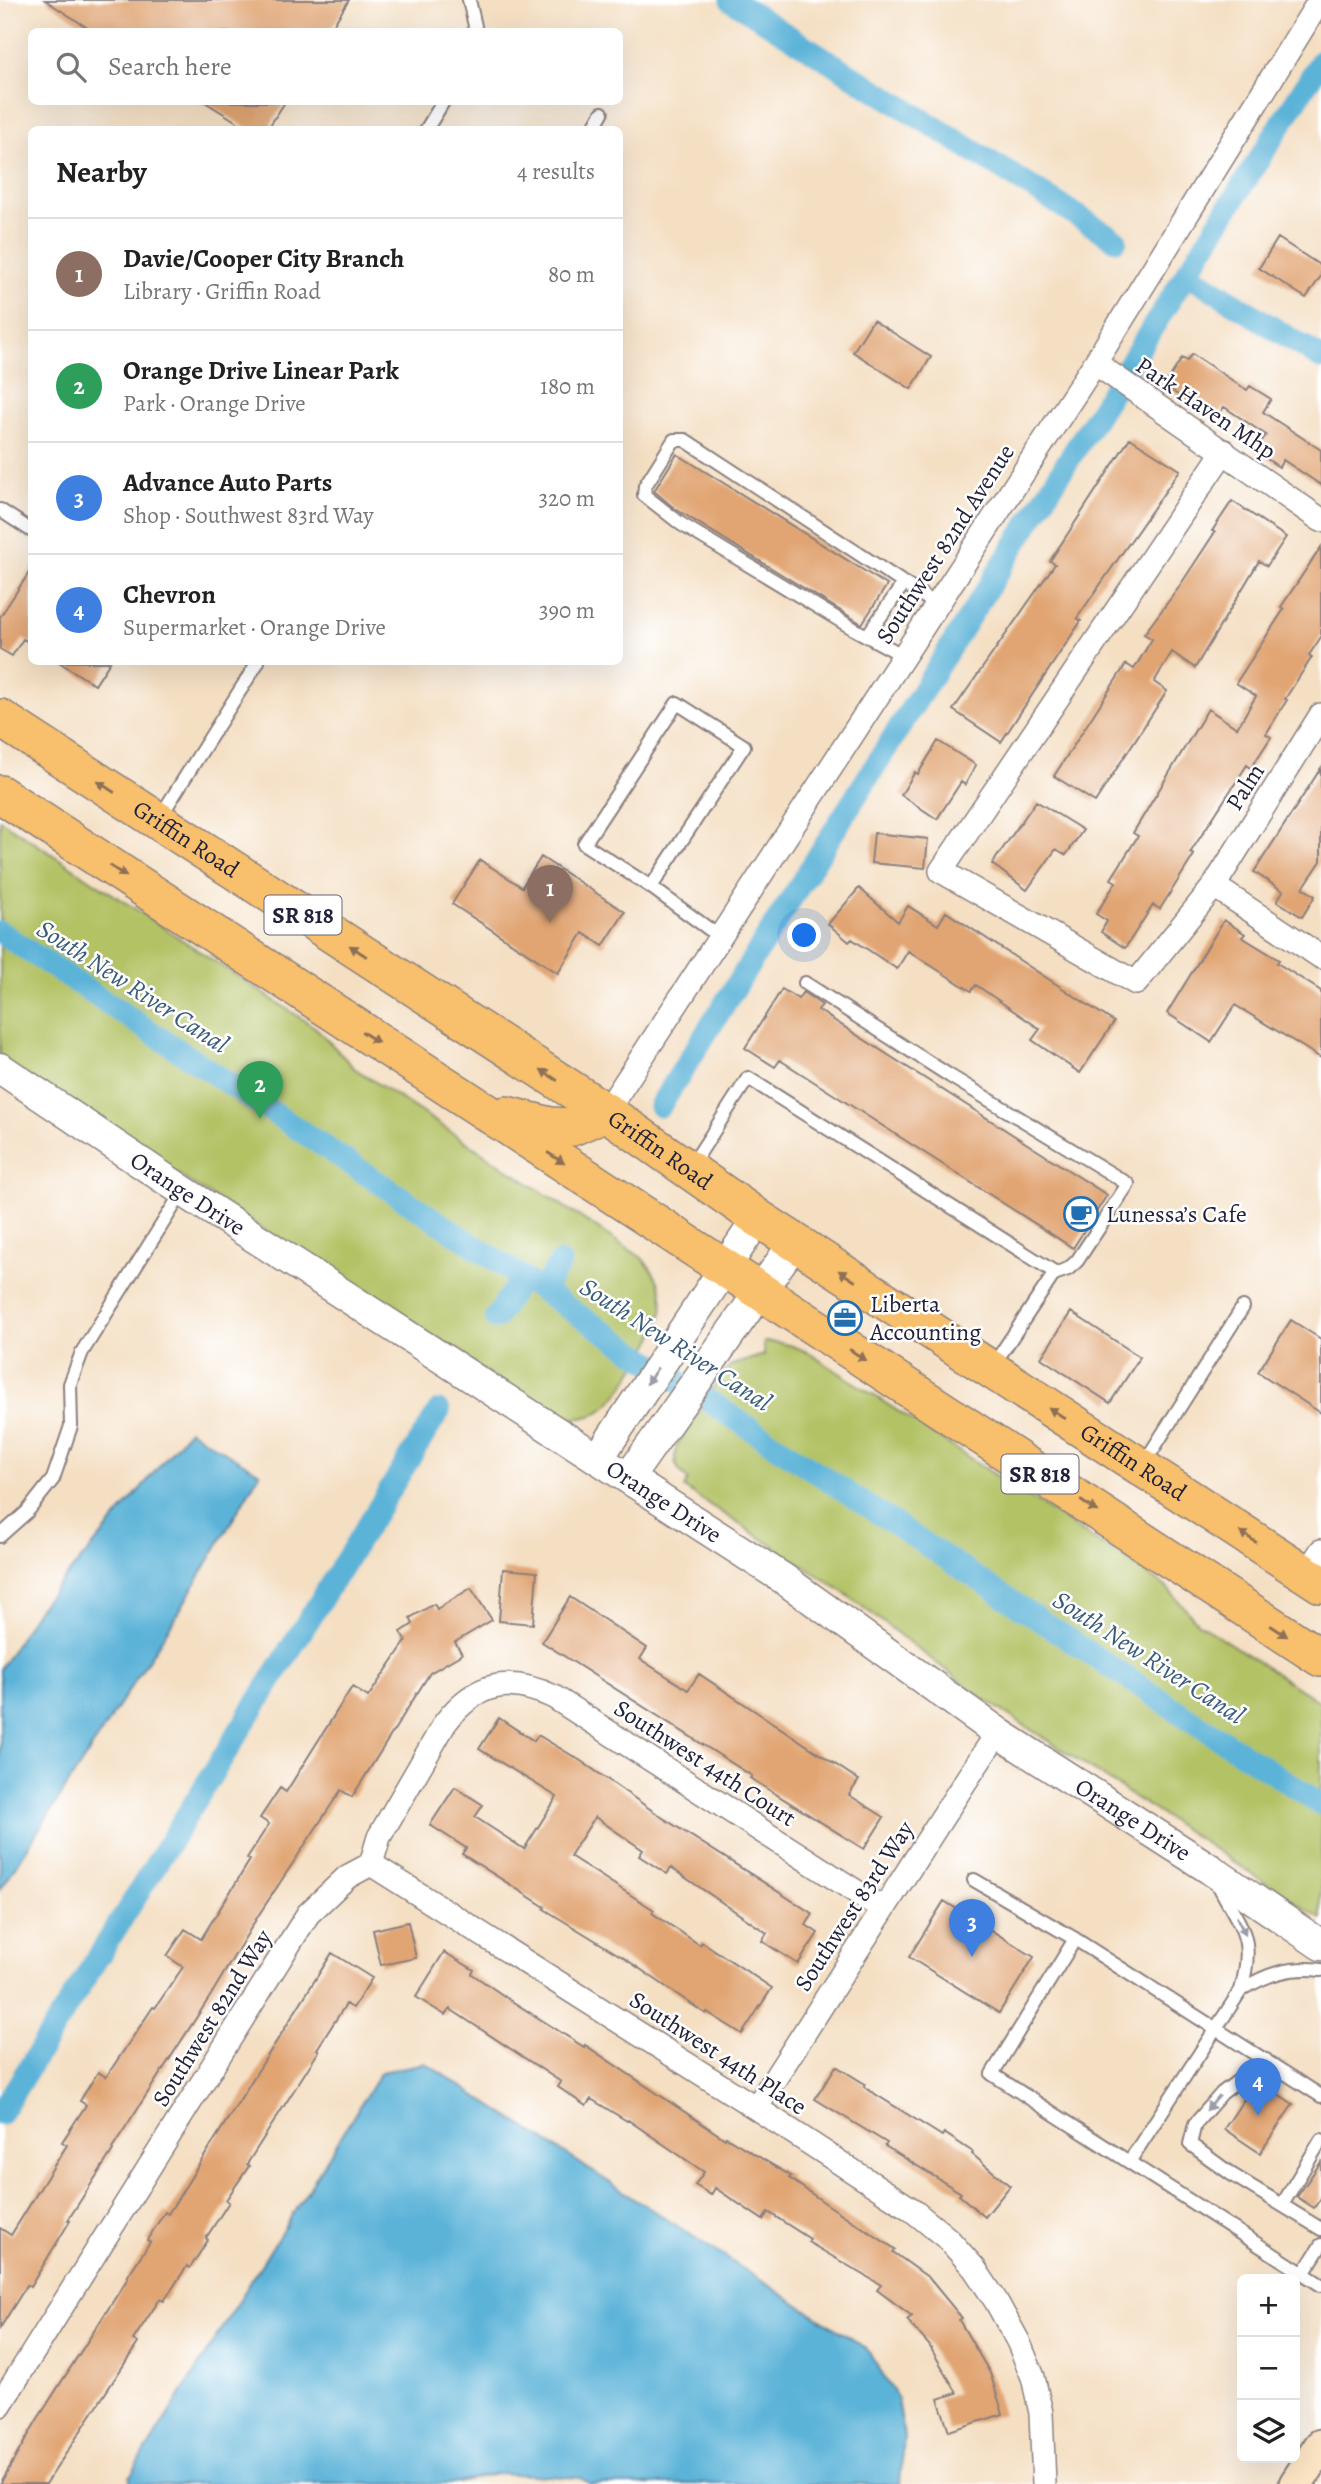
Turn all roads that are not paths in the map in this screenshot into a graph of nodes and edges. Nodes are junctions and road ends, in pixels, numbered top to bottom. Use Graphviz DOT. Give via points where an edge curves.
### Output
graph roads {
  1 [pos="469,0"];
  2 [pos="1320,0"];
  3 [pos="475,28"];
  4 [pos="441,105"];
  5 [pos="602,113"];
  6 [pos="428,126"];
  7 [pos="594,126"];
  8 [pos="1095,364"];
  9 [pos="1224,451"];
  10 [pos="0,510"];
  11 [pos="1321,520"];
  12 [pos="28,528"];
  13 [pos="904,583"];
  14 [pos="937,605"];
  15 [pos="867,636"];
  16 [pos="904,656"];
  17 [pos="256,665"];
  18 [pos="1321,715"];
  19 [pos="0,718"];
  20 [pos="0,794"];
  21 [pos="158,821"];
  22 [pos="1214,886"];
  23 [pos="651,887"];
  24 [pos="720,937"];
  25 [pos="1321,957"];
  26 [pos="804,983"];
  27 [pos="0,1068"];
  28 [pos="478,1108"];
  29 [pos="606,1112"];
  30 [pos="689,1170"];
  31 [pos="183,1191"];
  32 [pos="758,1218"];
  33 [pos="795,1242"];
  34 [pos="724,1267"];
  35 [pos="1056,1273"];
  36 [pos="749,1305"];
  37 [pos="1243,1307"];
  38 [pos="990,1370"];
  39 [pos="599,1457"];
  40 [pos="1141,1468"];
  41 [pos="629,1477"];
  42 [pos="0,1536"];
  43 [pos="1316,1570"];
  44 [pos="1321,1658"];
  45 [pos="1000,1734"];
  46 [pos="371,1864"];
  47 [pos="1210,1868"];
  48 [pos="975,1880"];
  49 [pos="883,1909"];
  50 [pos="1075,1939"];
  51 [pos="1321,1945"];
  52 [pos="1321,1970"];
  53 [pos="1241,1990"];
  54 [pos="1216,2028"];
  55 [pos="1266,2060"];
  56 [pos="1321,2096"];
  57 [pos="756,2108"];
  58 [pos="1321,2140"];
  59 [pos="1129,2162"];
  60 [pos="1282,2205"];
  61 [pos="1321,2229"];
  62 [pos="1321,2245"];
  63 [pos="1303,2274"];
  64 [pos="1321,2285"];
  65 [pos="0,2404"];
  66 [pos="1321,2446"];
  67 [pos="1044,2484"];
  68 [pos="1296,2484"];
  1 -- 3 [label="lane"];
  2 -- 8 [label="street, Southwest 82nd Avenue"];
  4 -- 6 [label="lane"];
  5 -- 7 [label="lane"];
  8 -- 9 [label="street, Park Haven Mhp"];
  8 -- 14 [label="street, Southwest 82nd Avenue"];
  9 -- 11 [label="street, Park Haven Mhp"];
  9 -- 22 [label="street, Palm" via="941,871 1136,984"];
  10 -- 12 [label="lane"];
  13 -- 14 [label="lane"];
  13 -- 15 [label="lane"];
  13 -- 15 [label="lane" via="685,440 674,440 644,495 681,524"];
  14 -- 16 [label="street, Southwest 82nd Avenue"];
  15 -- 16 [label="lane"];
  16 -- 24 [label="street, Southwest 82nd Avenue"];
  17 -- 21 [label="lane"];
  18 -- 22 [label="street, Palm"];
  21 -- 19 [label="main road, Griffin Road / SR 818, one-way"];
  20 -- 28 [label="main road, SR 818, one-way"];
  29 -- 21 [label="main road, Griffin Road / SR 818, one-way"];
  22 -- 25 [label="street"];
  23 -- 23 [label="lane" via="584,844 677,703 744,746"];
  23 -- 24 [label="lane"];
  24 -- 29 [label="street, Southwest 82nd Avenue"];
  26 -- 35 [label="lane" via="1128,1184 1077,1261"];
  27 -- 31 [label="street, Orange Drive"];
  28 -- 29 [label="main road" via="550,1126 572,1126"];
  28 -- 34 [label="main road, SR 818, one-way"];
  29 -- 30 [label="main road, Griffin Road / SR 818"];
  30 -- 32 [label="main road, Griffin Road / SR 818"];
  30 -- 35 [label="lane" via="748,1077"];
  31 -- 39 [label="street, Orange Drive"];
  31 -- 42 [label="lane" via="82,1352 70,1384 71,1426 53,1479"];
  32 -- 33 [label="main road, Griffin Road / SR 818"];
  32 -- 34 [label="street"];
  33 -- 36 [label="street"];
  38 -- 33 [label="main road, Griffin Road / SR 818, one-way"];
  34 -- 36 [label="main road, SR 818"];
  34 -- 39 [label="street, one-way"];
  35 -- 38 [label="lane"];
  36 -- 41 [label="street"];
  36 -- 44 [label="main road, SR 818, one-way"];
  37 -- 40 [label="lane"];
  40 -- 38 [label="main road, Griffin Road / SR 818, one-way"];
  39 -- 41 [label="street, Orange Drive"];
  43 -- 40 [label="main road, Griffin Road / SR 818, one-way"];
  41 -- 45 [label="street, Orange Drive" via="781,1577"];
  45 -- 47 [label="street, Orange Drive"];
  45 -- 49 [label="street, Southwest 83rd Way"];
  46 -- 49 [label="street, Southwest 44th Court" via="379,1837 458,1705 491,1687 512,1684 554,1697"];
  46 -- 57 [label="street, Southwest 44th Place"];
  46 -- 65 [label="street, Southwest 82nd Way" via="348,1877 308,1914"];
  47 -- 51 [label="street, Orange Drive"];
  47 -- 53 [label="lane, one-way" via="1246,1936"];
  48 -- 50 [label="lane"];
  49 -- 57 [label="street, Southwest 83rd Way"];
  50 -- 54 [label="lane"];
  50 -- 59 [label="lane" via="992,2074"];
  52 -- 53 [label="lane" via="1282,1970"];
  53 -- 54 [label="lane"];
  54 -- 55 [label="lane"];
  54 -- 59 [label="lane"];
  55 -- 56 [label="lane"];
  55 -- 60 [label="lane, one-way" via="1222,2093 1195,2124 1190,2144"];
  57 -- 67 [label="street, Southwest 44th Place" via="933,2225 963,2253 1007,2319 1033,2377 1041,2413"];
  58 -- 60 [label="lane"];
  59 -- 63 [label="lane"];
  60 -- 61 [label="lane"];
  62 -- 63 [label="lane"];
  63 -- 64 [label="lane"];
  66 -- 68 [label="main road"];
}
